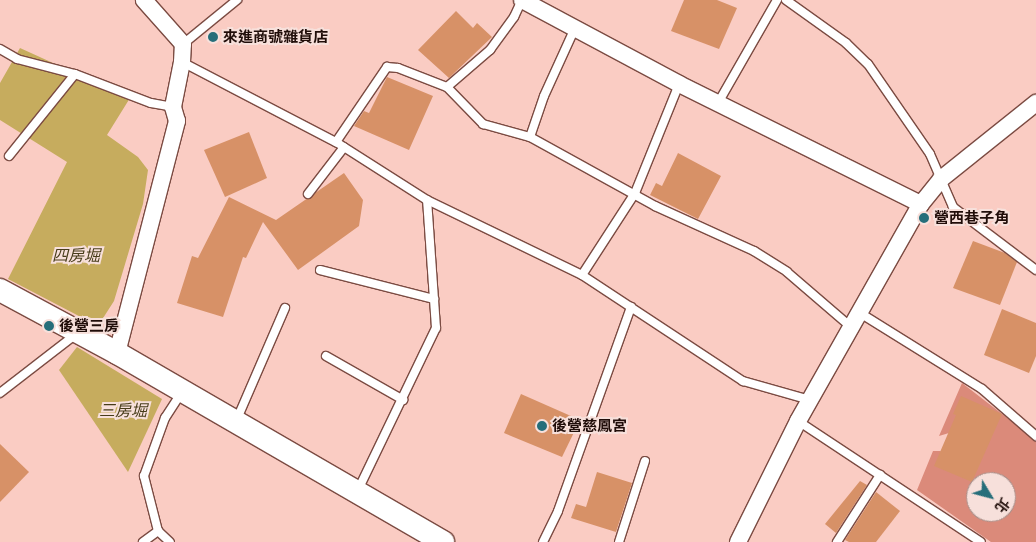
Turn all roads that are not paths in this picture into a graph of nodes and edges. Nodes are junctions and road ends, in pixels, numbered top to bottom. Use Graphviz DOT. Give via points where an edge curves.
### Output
graph roads {
  1 [pos="144,0"];
  2 [pos="236,0"];
  3 [pos="522,0"];
  4 [pos="778,0"];
  5 [pos="786,0"];
  6 [pos="575,28"];
  7 [pos="183,44"];
  8 [pos="0,48"];
  9 [pos="182,62"];
  10 [pos="75,74"];
  11 [pos="679,84"];
  12 [pos="447,87"];
  13 [pos="718,103"];
  14 [pos="1036,103"];
  15 [pos="173,107"];
  16 [pos="530,137"];
  17 [pos="336,142"];
  18 [pos="344,147"];
  19 [pos="9,156"];
  20 [pos="941,179"];
  21 [pos="635,193"];
  22 [pos="308,194"];
  23 [pos="427,200"];
  24 [pos="921,204"];
  25 [pos="320,270"];
  26 [pos="1036,270"];
  27 [pos="582,276"];
  28 [pos="0,290"];
  29 [pos="434,299"];
  30 [pos="631,307"];
  31 [pos="285,308"];
  32 [pos="860,313"];
  33 [pos="851,327"];
  34 [pos="79,332"];
  35 [pos="118,353"];
  36 [pos="326,356"];
  37 [pos="182,392"];
  38 [pos="0,393"];
  39 [pos="403,400"];
  40 [pos="810,400"];
  41 [pos="798,421"];
  42 [pos="236,424"];
  43 [pos="1036,436"];
  44 [pos="646,461"];
  45 [pos="880,476"];
  46 [pos="357,492"];
  47 [pos="158,531"];
  48 [pos="143,542"];
  49 [pos="170,542"];
  50 [pos="443,542"];
  51 [pos="543,542"];
  52 [pos="619,542"];
  53 [pos="738,542"];
  54 [pos="837,542"];
  55 [pos="981,542"];
  1 -- 7 [label="street"];
  2 -- 7 [label="lane"];
  3 -- 6 [label="street"];
  3 -- 12 [label="lane" via="490,50"];
  4 -- 13 [label="lane"];
  5 -- 20 [label="lane" via="846,43 868,64 930,154"];
  6 -- 11 [label="street"];
  6 -- 16 [label="lane"];
  7 -- 9 [label="street"];
  8 -- 10 [label="lane" via="17,59"];
  9 -- 15 [label="street"];
  9 -- 17 [label="lane"];
  10 -- 15 [label="lane" via="150,103"];
  10 -- 19 [label="lane"];
  11 -- 13 [label="street"];
  11 -- 21 [label="lane"];
  12 -- 16 [label="lane" via="483,124"];
  12 -- 17 [label="lane" via="398,68 387,67"];
  13 -- 24 [label="street"];
  14 -- 20 [label="street"];
  15 -- 35 [label="street" via="177,121"];
  16 -- 21 [label="lane"];
  17 -- 18 [label="lane"];
  18 -- 22 [label="lane"];
  18 -- 23 [label="lane"];
  20 -- 24 [label="street"];
  20 -- 26 [label="lane" via="953,207"];
  21 -- 27 [label="lane"];
  21 -- 33 [label="lane" via="655,206 754,251 787,272"];
  23 -- 27 [label="lane"];
  23 -- 29 [label="lane"];
  24 -- 32 [label="street"];
  25 -- 29 [label="lane"];
  27 -- 30 [label="lane"];
  28 -- 34 [label="street"];
  29 -- 39 [label="lane" via="436,328"];
  30 -- 40 [label="lane" via="743,381"];
  30 -- 51 [label="lane" via="558,511"];
  31 -- 42 [label="lane"];
  32 -- 33 [label="street"];
  32 -- 43 [label="lane" via="982,389"];
  33 -- 40 [label="street"];
  34 -- 35 [label="street"];
  34 -- 38 [label="lane"];
  35 -- 37 [label="street"];
  36 -- 39 [label="lane"];
  37 -- 42 [label="street"];
  37 -- 47 [label="lane" via="165,418 144,476"];
  39 -- 46 [label="lane"];
  40 -- 41 [label="street"];
  41 -- 45 [label="lane"];
  41 -- 53 [label="street"];
  42 -- 46 [label="street"];
  44 -- 52 [label="lane"];
  45 -- 54 [label="lane"];
  45 -- 55 [label="lane"];
  46 -- 50 [label="street"];
  47 -- 48 [label="lane"];
  47 -- 49 [label="lane"];
}
